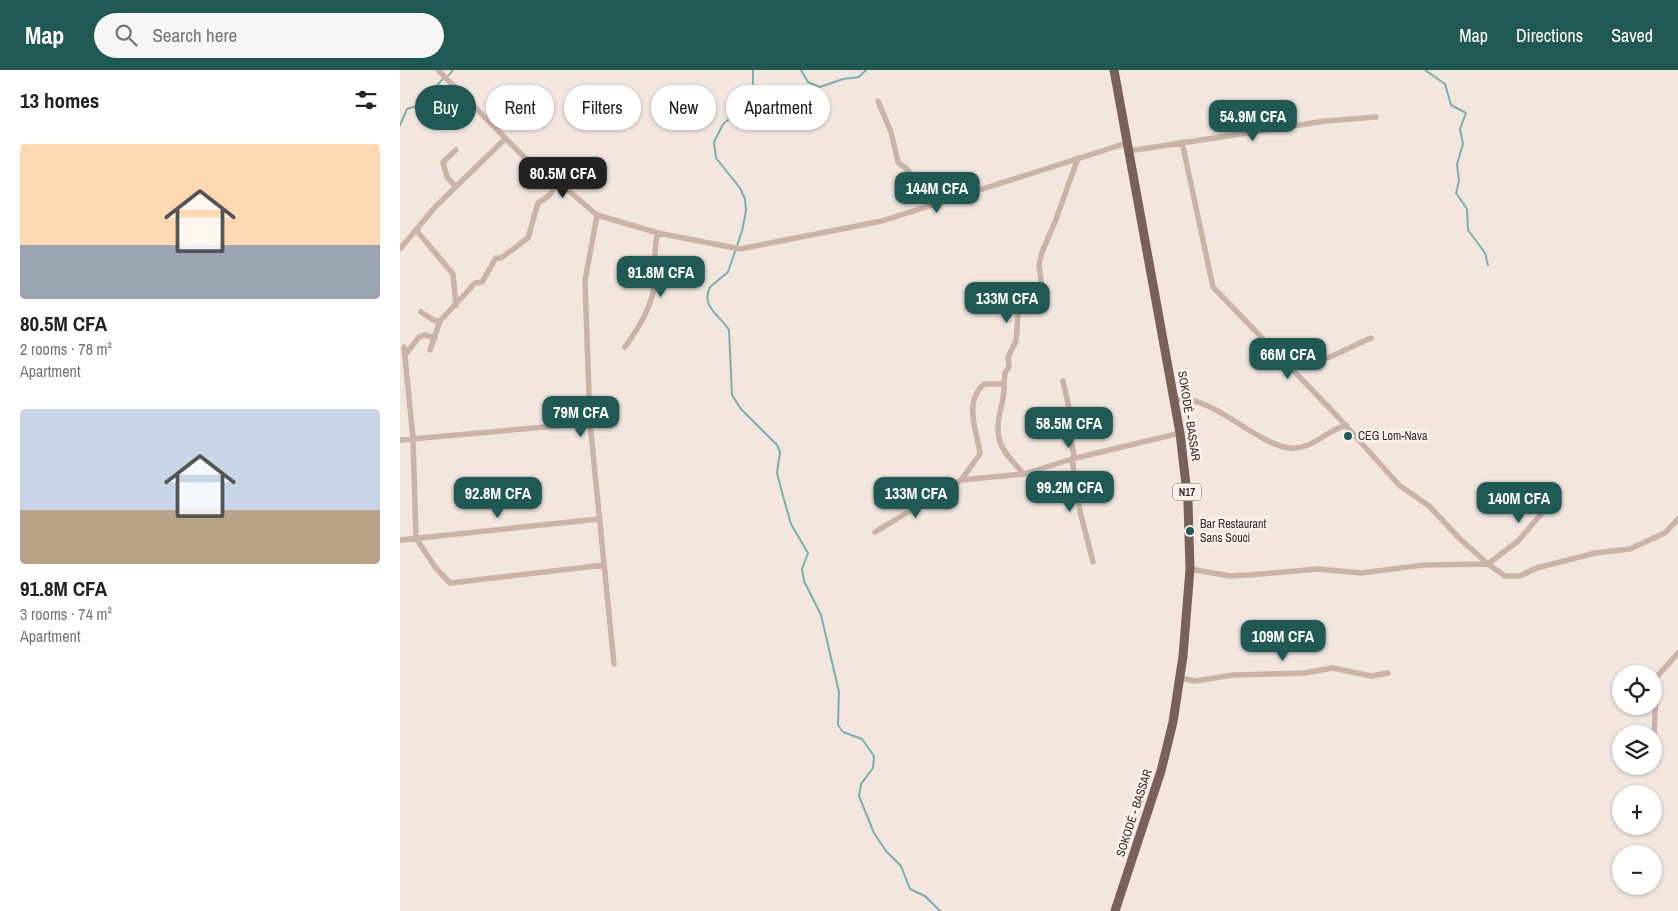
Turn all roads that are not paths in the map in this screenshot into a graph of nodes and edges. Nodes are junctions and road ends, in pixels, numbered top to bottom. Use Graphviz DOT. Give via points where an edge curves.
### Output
graph roads {
  1 [pos="438,70"];
  2 [pos="1114,70"];
  3 [pos="878,101"];
  4 [pos="1376,116"];
  5 [pos="505,139"];
  6 [pos="1182,142"];
  7 [pos="1128,147"];
  8 [pos="456,150"];
  9 [pos="1078,158"];
  10 [pos="554,178"];
  11 [pos="456,187"];
  12 [pos="971,194"];
  13 [pos="597,215"];
  14 [pos="416,231"];
  15 [pos="658,233"];
  16 [pos="400,249"];
  17 [pos="456,305"];
  18 [pos="421,312"];
  19 [pos="440,321"];
  20 [pos="435,338"];
  21 [pos="1371,338"];
  22 [pos="404,346"];
  23 [pos="625,347"];
  24 [pos="430,350"];
  25 [pos="405,355"];
  26 [pos="1290,367"];
  27 [pos="1063,381"];
  28 [pos="1004,384"];
  29 [pos="1174,400"];
  30 [pos="590,423"];
  31 [pos="1346,425"];
  32 [pos="1180,433"];
  33 [pos="413,438"];
  34 [pos="400,440"];
  35 [pos="1072,459"];
  36 [pos="1024,474"];
  37 [pos="961,480"];
  38 [pos="1557,490"];
  39 [pos="599,519"];
  40 [pos="1678,519"];
  41 [pos="876,532"];
  42 [pos="416,538"];
  43 [pos="400,540"];
  44 [pos="1093,562"];
  45 [pos="1488,564"];
  46 [pos="604,565"];
  47 [pos="1190,569"];
  48 [pos="1678,653"];
  49 [pos="614,664"];
  50 [pos="1662,671"];
  51 [pos="1388,673"];
  52 [pos="1180,678"];
  53 [pos="1116,911"];
  1 -- 5 [label="street"];
  2 -- 7 [label="main road, SOKODÉ - BASSAR / N17"];
  3 -- 12 [label="street" via="892,132 898,162 910,171 919,190"];
  4 -- 6 [label="street"];
  5 -- 10 [label="street" via="526,159"];
  5 -- 11 [label="street"];
  6 -- 7 [label="street"];
  6 -- 26 [label="street" via="1213,286"];
  7 -- 9 [label="street"];
  7 -- 29 [label="main road, SOKODÉ - BASSAR / N17"];
  8 -- 11 [label="street" via="443,162 447,177"];
  9 -- 12 [label="street"];
  9 -- 28 [label="street" via="1042,252 1039,265 1042,288 1020,291 1016,341 1008,357"];
  10 -- 13 [label="street"];
  10 -- 17 [label="street" via="552,195 538,203 528,238 501,258 496,258 482,282 475,284"];
  11 -- 14 [label="street"];
  12 -- 15 [label="street" via="882,220 740,249"];
  13 -- 15 [label="street"];
  13 -- 30 [label="street" via="585,281"];
  14 -- 16 [label="street"];
  14 -- 17 [label="street" via="453,274"];
  15 -- 23 [label="street" via="656,278 644,321"];
  17 -- 19 [label="street"];
  18 -- 19 [label="street"];
  19 -- 20 [label="street"];
  20 -- 24 [label="street"];
  20 -- 25 [label="street" via="418,337"];
  21 -- 26 [label="street" via="1345,352"];
  22 -- 25 [label="street"];
  25 -- 33 [label="street"];
  26 -- 31 [label="street"];
  27 -- 35 [label="street" via="1069,408 1067,422 1074,455"];
  28 -- 36 [label="street" via="996,428 1003,452"];
  28 -- 37 [label="street" via="984,384 978,390 972,417 980,454"];
  29 -- 31 [label="street" via="1218,411 1260,437 1291,448 1315,442"];
  29 -- 32 [label="main road, SOKODÉ - BASSAR / N17"];
  30 -- 33 [label="street"];
  30 -- 39 [label="street"];
  31 -- 45 [label="street" via="1399,485 1429,506"];
  32 -- 35 [label="street"];
  32 -- 47 [label="main road, SOKODÉ - BASSAR / N17" via="1188,502"];
  33 -- 34 [label="street"];
  33 -- 42 [label="street"];
  35 -- 36 [label="street"];
  35 -- 44 [label="street" via="1080,511"];
  36 -- 37 [label="street"];
  37 -- 41 [label="street"];
  38 -- 45 [label="street" via="1518,541"];
  39 -- 42 [label="street"];
  39 -- 46 [label="street"];
  40 -- 45 [label="street" via="1665,533 1630,549 1595,553 1537,568 1520,576 1505,576"];
  42 -- 43 [label="street"];
  42 -- 46 [label="street" via="435,567 450,582"];
  45 -- 47 [label="street" via="1418,565 1361,573 1318,569 1230,576"];
  46 -- 49 [label="street"];
  47 -- 52 [label="main road, SOKODÉ - BASSAR / N17"];
  48 -- 50 [label="street"];
  51 -- 52 [label="street" via="1371,676 1333,668 1304,673 1233,674 1195,681"];
  52 -- 53 [label="main road, SOKODÉ - BASSAR / N17" via="1161,770"];
}
